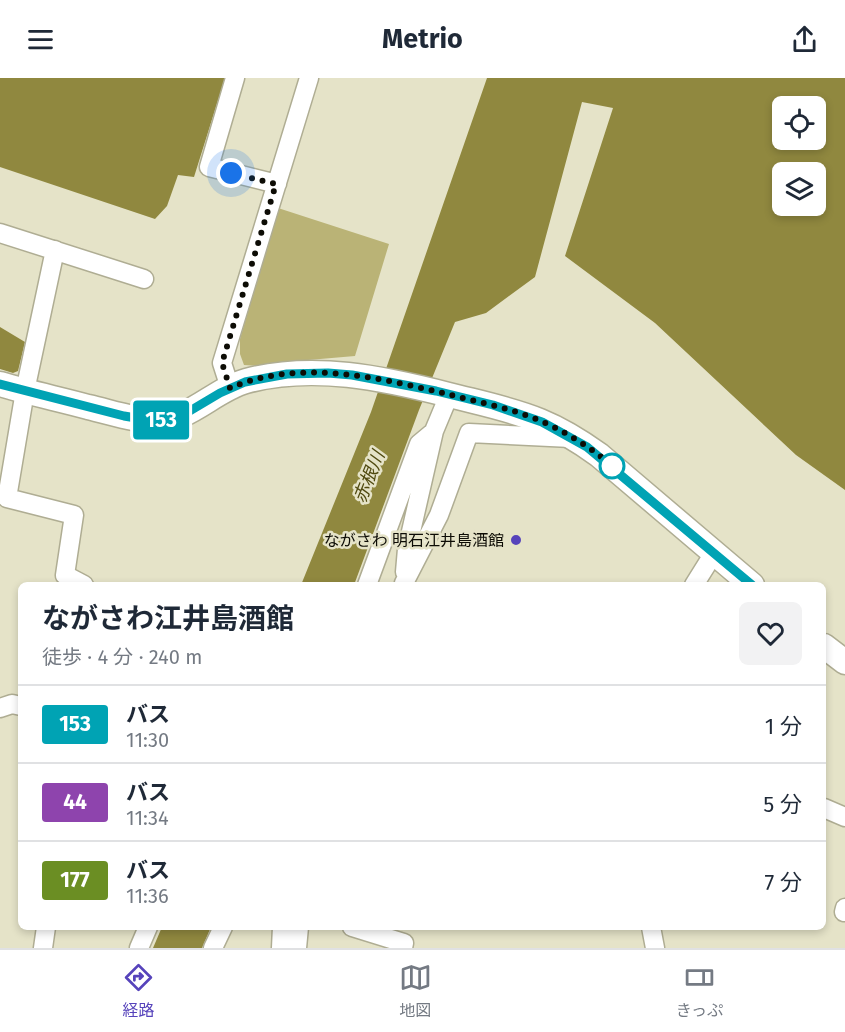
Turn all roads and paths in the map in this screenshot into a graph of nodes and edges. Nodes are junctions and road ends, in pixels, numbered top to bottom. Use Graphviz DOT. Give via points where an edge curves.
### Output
graph roads {
  1 [pos="235,78"];
  2 [pos="309,78"];
  3 [pos="276,184"];
  4 [pos="0,233"];
  5 [pos="55,250"];
  6 [pos="144,279"];
  7 [pos="0,384"];
  8 [pos="230,388"];
  9 [pos="25,391"];
  10 [pos="442,393"];
  11 [pos="434,431"];
  12 [pos="575,438"];
  13 [pos="714,553"];
  14 [pos="78,582"];
  15 [pos="367,582"];
  16 [pos="403,582"];
  17 [pos="404,582"];
  18 [pos="696,582"];
  19 [pos="748,582"];
  20 [pos="826,648"];
  21 [pos="845,662"];
  22 [pos="18,705"];
  23 [pos="0,708"];
  24 [pos="826,809"];
  25 [pos="845,818"];
  26 [pos="46,930"];
  27 [pos="147,930"];
  28 [pos="222,930"];
  29 [pos="282,930"];
  30 [pos="299,930"];
  31 [pos="362,930"];
  32 [pos="652,930"];
  33 [pos="43,948"];
  34 [pos="139,948"];
  35 [pos="213,948"];
  36 [pos="281,948"];
  37 [pos="297,948"];
  38 [pos="403,948"];
  39 [pos="655,948"];
  1 -- 3 [label="street" via="209,167"];
  2 -- 3 [label="street"];
  3 -- 8 [label="street" via="222,363"];
  4 -- 5 [label="street"];
  5 -- 6 [label="street"];
  5 -- 9 [label="street"];
  7 -- 9 [label="main road"];
  8 -- 9 [label="main road" via="183,415 154,421"];
  8 -- 10 [label="main road" via="287,374 328,373 374,378"];
  9 -- 14 [label="street" via="7,498 74,515 65,575"];
  10 -- 11 [label="street"];
  10 -- 12 [label="main road" via="515,412"];
  11 -- 15 [label="street" via="419,444"];
  11 -- 16 [label="street"];
  12 -- 13 [label="main road"];
  12 -- 17 [label="street" via="469,433 439,515"];
  13 -- 18 [label="street"];
  13 -- 19 [label="main road"];
  20 -- 21 [label="main road"];
  22 -- 23 [label="street"];
  24 -- 25 [label="street"];
  26 -- 33 [label="street"];
  27 -- 34 [label="street"];
  28 -- 35 [label="street"];
  29 -- 36 [label="street"];
  30 -- 37 [label="street"];
  31 -- 38 [label="street" via="404,943"];
  32 -- 39 [label="street"];
}
